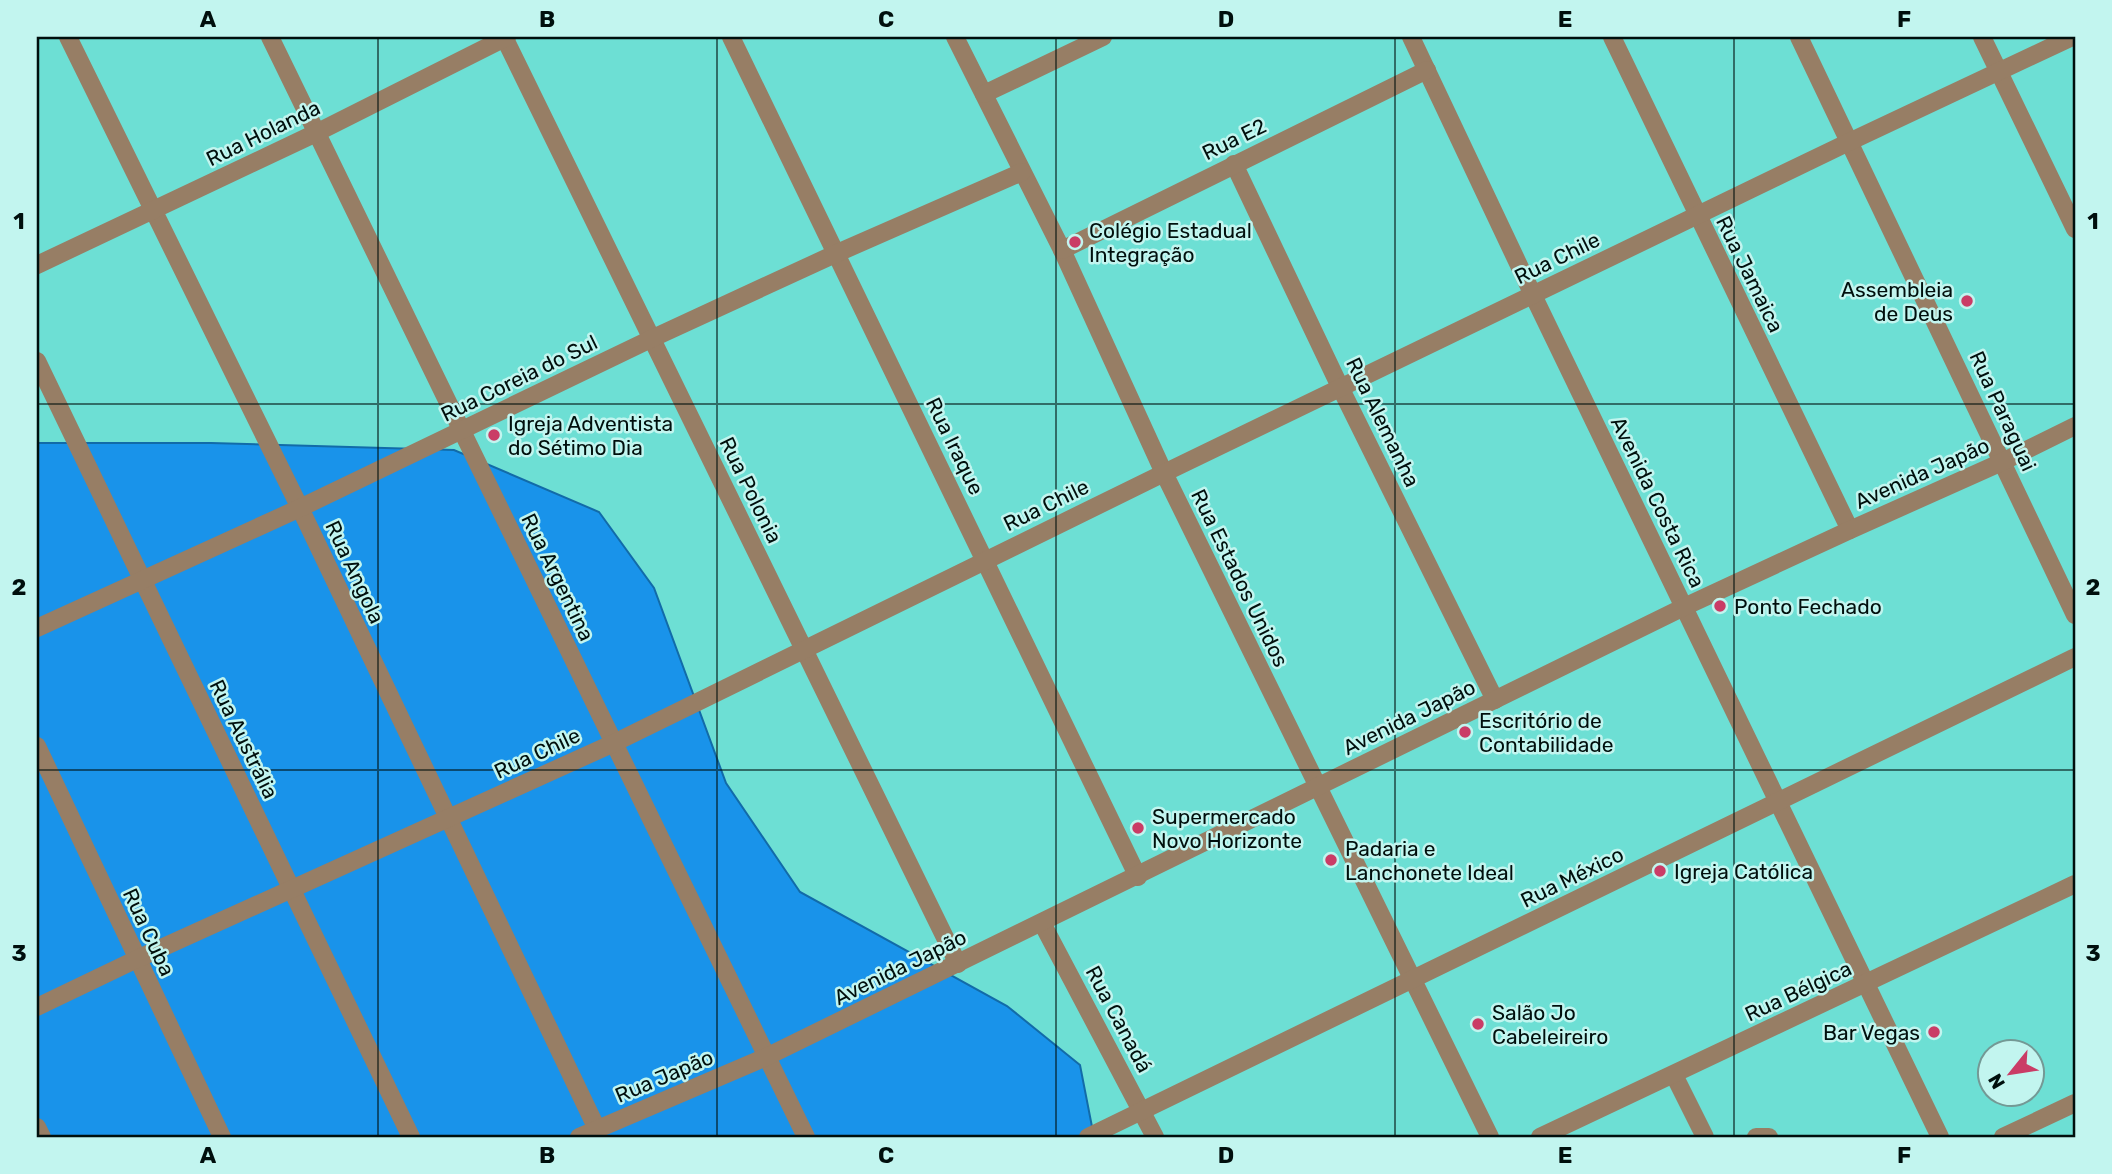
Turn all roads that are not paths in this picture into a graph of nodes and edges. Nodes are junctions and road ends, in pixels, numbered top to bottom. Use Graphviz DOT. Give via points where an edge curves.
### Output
graph roads {
  1 [pos="68,37"];
  2 [pos="271,37"];
  3 [pos="505,37"];
  4 [pos="731,37"];
  5 [pos="955,37"];
  6 [pos="1103,37"];
  7 [pos="1411,37"];
  8 [pos="1612,37"];
  9 [pos="1799,37"];
  10 [pos="1982,37"];
  11 [pos="2072,37"];
  12 [pos="1427,70"];
  13 [pos="2000,72"];
  14 [pos="984,94"];
  15 [pos="316,133"];
  16 [pos="1849,142"];
  17 [pos="1234,164"];
  18 [pos="1022,172"];
  19 [pos="155,211"];
  20 [pos="1697,216"];
  21 [pos="2075,229"];
  22 [pos="1062,250"];
  23 [pos="835,254"];
  24 [pos="37,265"];
  25 [pos="1533,295"];
  26 [pos="653,338"];
  27 [pos="37,361"];
  28 [pos="1341,389"];
  29 [pos="2075,426"];
  30 [pos="461,432"];
  31 [pos="2002,462"];
  32 [pos="1164,473"];
  33 [pos="300,508"];
  34 [pos="1850,530"];
  35 [pos="986,559"];
  36 [pos="141,580"];
  37 [pos="1684,607"];
  38 [pos="2075,615"];
  39 [pos="37,628"];
  40 [pos="803,651"];
  41 [pos="2075,657"];
  42 [pos="1494,700"];
  43 [pos="614,743"];
  44 [pos="37,746"];
  45 [pos="1317,787"];
  46 [pos="1779,801"];
  47 [pos="447,820"];
  48 [pos="1138,877"];
  49 [pos="2075,884"];
  50 [pos="291,888"];
  51 [pos="1042,923"];
  52 [pos="137,958"];
  53 [pos="958,964"];
  54 [pos="1411,980"];
  55 [pos="1867,984"];
  56 [pos="37,1007"];
  57 [pos="766,1057"];
  58 [pos="1674,1075"];
  59 [pos="2075,1103"];
  60 [pos="1142,1112"];
  61 [pos="37,1127"];
  62 [pos="597,1129"];
  63 [pos="42,1137"];
  64 [pos="222,1137"];
  65 [pos="411,1137"];
  66 [pos="579,1137"];
  67 [pos="806,1137"];
  68 [pos="1088,1137"];
  69 [pos="1155,1137"];
  70 [pos="1490,1137"];
  71 [pos="1540,1137"];
  72 [pos="1704,1137"];
  73 [pos="1756,1137"];
  74 [pos="1769,1137"];
  75 [pos="1940,1137"];
  76 [pos="2003,1137"];
  1 -- 19 [label="street, Rua Angola"];
  2 -- 15 [label="street, Rua Argentina"];
  3 -- 15 [label="street, Rua Holanda"];
  3 -- 26 [label="street, Rua Polonia"];
  4 -- 23 [label="street, Rua Iraque"];
  5 -- 14 [label="street, Rua Estados Unidos"];
  6 -- 14 [label="street"];
  7 -- 12 [label="street, Avenida Costa Rica"];
  8 -- 20 [label="street, Rua Jamaica"];
  9 -- 16 [label="street, Rua Paraguai"];
  10 -- 13 [label="street"];
  11 -- 13 [label="street, Rua Chile"];
  12 -- 17 [label="street, Rua E2"];
  12 -- 25 [label="street, Avenida Costa Rica"];
  13 -- 16 [label="street, Rua Chile"];
  13 -- 21 [label="street"];
  14 -- 18 [label="street, Rua Estados Unidos"];
  15 -- 19 [label="street, Rua Holanda"];
  15 -- 30 [label="street, Rua Argentina"];
  16 -- 20 [label="street, Rua Chile"];
  16 -- 31 [label="street, Rua Paraguai"];
  17 -- 22 [label="street, Rua E2"];
  17 -- 28 [label="street, Rua Alemanha"];
  18 -- 22 [label="street, Rua Estados Unidos"];
  18 -- 23 [label="street, Rua Coreia do Sul"];
  19 -- 24 [label="street, Rua Holanda"];
  19 -- 33 [label="street, Rua Angola"];
  20 -- 25 [label="street, Rua Chile"];
  20 -- 34 [label="street, Rua Jamaica"];
  22 -- 32 [label="street, Rua Estados Unidos"];
  23 -- 26 [label="street, Rua Coreia do Sul"];
  23 -- 35 [label="street, Rua Iraque"];
  25 -- 28 [label="street, Rua Chile"];
  25 -- 37 [label="street, Avenida Costa Rica"];
  26 -- 30 [label="street, Rua Coreia do Sul"];
  26 -- 40 [label="street, Rua Polonia"];
  27 -- 36 [label="street, Rua Austrália"];
  28 -- 32 [label="street, Rua Chile"];
  28 -- 42 [label="street, Rua Alemanha"];
  29 -- 31 [label="street, Avenida Japão"];
  30 -- 33 [label="street, Rua Coreia do Sul"];
  30 -- 43 [label="street, Rua Argentina"];
  31 -- 34 [label="street, Avenida Japão"];
  31 -- 38 [label="street, Rua Paraguai"];
  32 -- 35 [label="street, Rua Chile"];
  32 -- 45 [label="street, Rua Estados Unidos"];
  33 -- 36 [label="street, Rua Coreia do Sul"];
  33 -- 47 [label="street, Rua Angola"];
  34 -- 37 [label="street, Avenida Japão"];
  35 -- 40 [label="street, Rua Chile"];
  35 -- 48 [label="street, Rua Iraque"];
  36 -- 39 [label="street, Rua Coreia do Sul"];
  36 -- 50 [label="street, Rua Austrália"];
  37 -- 42 [label="street, Avenida Japão"];
  37 -- 46 [label="street, Avenida Costa Rica"];
  40 -- 43 [label="street, Rua Chile"];
  40 -- 53 [label="street, Rua Polonia"];
  41 -- 46 [label="street, Rua México"];
  42 -- 45 [label="street, Avenida Japão"];
  43 -- 47 [label="street, Rua Chile"];
  43 -- 57 [label="street, Rua Argentina"];
  44 -- 52 [label="street, Rua Cuba"];
  45 -- 48 [label="street, Avenida Japão"];
  45 -- 54 [label="street, Rua Estados Unidos"];
  46 -- 54 [label="street, Rua México"];
  46 -- 55 [label="street, Avenida Costa Rica"];
  47 -- 50 [label="street, Rua Chile"];
  47 -- 62 [label="street, Rua Angola"];
  48 -- 51 [label="street, Avenida Japão"];
  49 -- 55 [label="street, Rua Bélgica"];
  50 -- 52 [label="street, Rua Chile"];
  50 -- 65 [label="street, Rua Austrália"];
  51 -- 53 [label="street, Avenida Japão"];
  51 -- 60 [label="street, Rua Canadá"];
  52 -- 56 [label="street, Rua Chile"];
  52 -- 64 [label="street, Rua Cuba"];
  53 -- 57 [label="street, Avenida Japão"];
  54 -- 60 [label="street, Rua México"];
  54 -- 70 [label="street, Rua Estados Unidos"];
  55 -- 58 [label="street, Rua Bélgica"];
  55 -- 75 [label="street, Avenida Costa Rica"];
  57 -- 62 [label="street, Rua Japão"];
  57 -- 67 [label="street, Rua Argentina"];
  58 -- 71 [label="street, Rua Bélgica"];
  58 -- 72 [label="street"];
  59 -- 76 [label="street"];
  60 -- 68 [label="street, Rua México"];
  60 -- 69 [label="street, Rua Canadá"];
  61 -- 63 [label="street"];
  62 -- 66 [label="street, Rua Japão"];
  73 -- 74 [label="street"];
}
